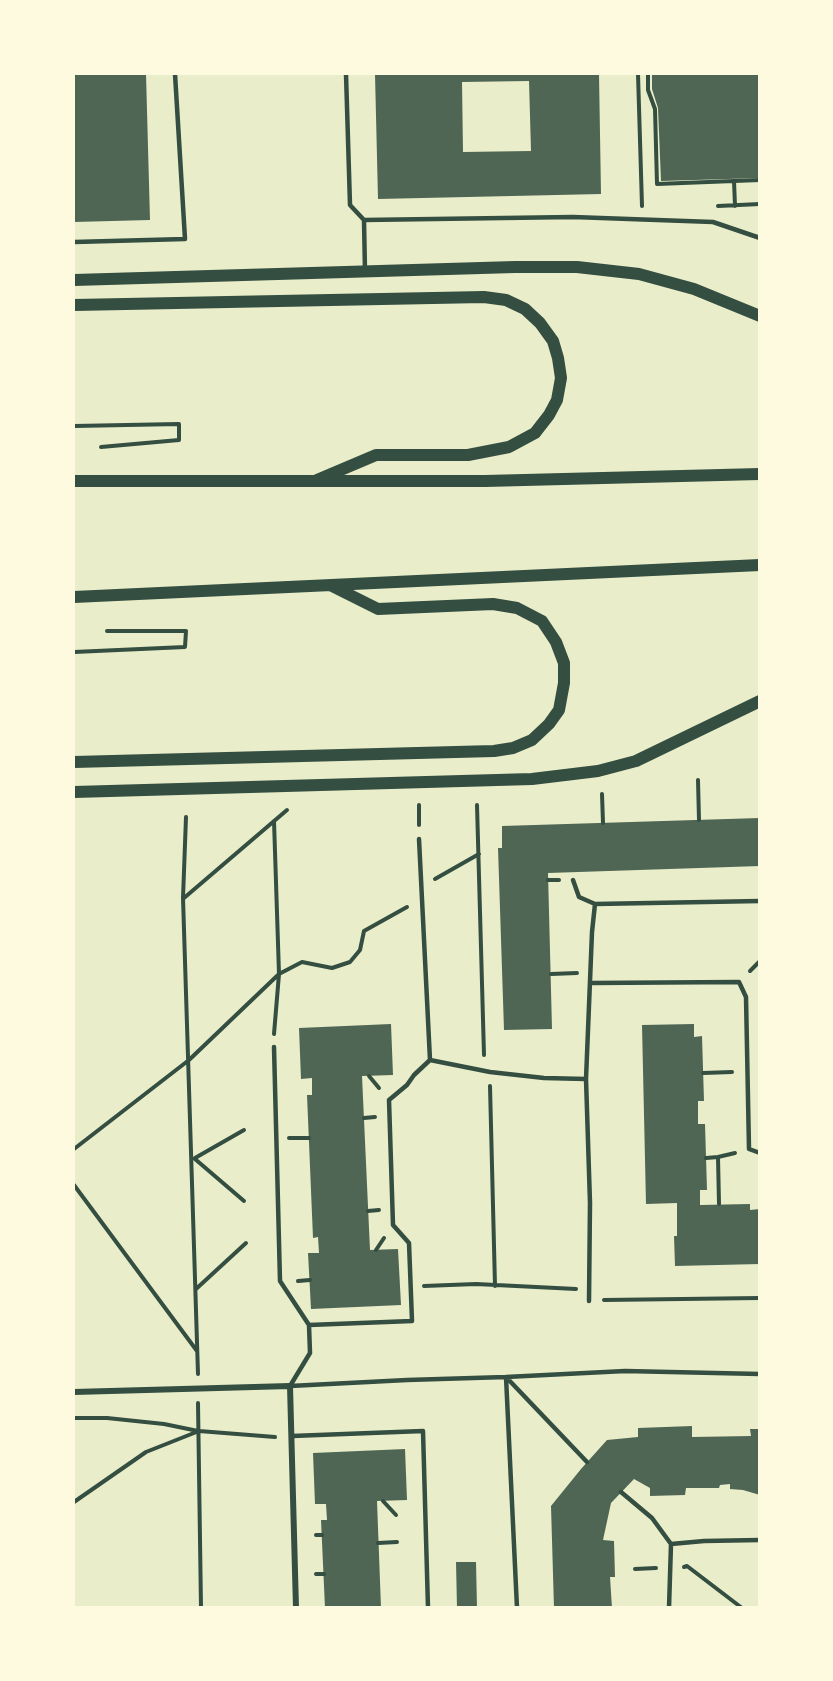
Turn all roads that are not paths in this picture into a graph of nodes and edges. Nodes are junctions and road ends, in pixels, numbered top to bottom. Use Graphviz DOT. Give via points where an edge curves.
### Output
graph roads {
  1 [pos="174,74"];
  2 [pos="346,74"];
  3 [pos="364,220"];
  4 [pos="759,238"];
  5 [pos="74,242"];
  6 [pos="365,272"];
  7 [pos="74,280"];
  8 [pos="74,305"];
  9 [pos="759,316"];
  10 [pos="759,474"];
  11 [pos="318,480"];
  12 [pos="74,481"];
  13 [pos="759,565"];
  14 [pos="332,586"];
  15 [pos="74,597"];
  16 [pos="759,701"];
  17 [pos="74,762"];
  18 [pos="74,792"];
  19 [pos="419,839"];
  20 [pos="573,880"];
  21 [pos="759,901"];
  22 [pos="595,904"];
  23 [pos="590,982"];
  24 [pos="274,1047"];
  25 [pos="430,1060"];
  26 [pos="586,1079"];
  27 [pos="759,1153"];
  28 [pos="589,1301"];
  29 [pos="309,1325"];
  30 [pos="759,1374"];
  31 [pos="506,1377"];
  32 [pos="290,1386"];
  33 [pos="74,1392"];
  34 [pos="292,1437"];
  35 [pos="588,1462"];
  36 [pos="621,1492"];
  37 [pos="759,1539"];
  38 [pos="671,1544"];
  39 [pos="296,1608"];
  40 [pos="428,1608"];
  41 [pos="518,1608"];
  42 [pos="669,1608"];
  1 -- 5 [label="lane" via="185,239"];
  2 -- 3 [label="lane" via="350,205"];
  3 -- 4 [label="lane" via="573,217 713,222"];
  3 -- 6 [label="lane"];
  6 -- 7 [label="main road"];
  6 -- 9 [label="main road" via="515,267 597,269 639,274 694,289"];
  8 -- 11 [label="main road" via="484,297 506,300 525,309 553,341 561,378 557,400 535,433 509,447 468,455 376,454"];
  10 -- 11 [label="main road" via="496,481"];
  11 -- 12 [label="main road"];
  13 -- 14 [label="main road"];
  14 -- 15 [label="main road"];
  14 -- 17 [label="main road" via="378,609 493,604 517,608 542,621 564,663 559,710 532,740 494,751"];
  16 -- 18 [label="main road" via="636,761 598,771 532,779"];
  19 -- 25 [label="lane"];
  20 -- 22 [label="lane" via="579,897"];
  21 -- 22 [label="lane"];
  22 -- 23 [label="lane"];
  23 -- 26 [label="lane"];
  23 -- 27 [label="lane" via="739,982 746,997 749,1149"];
  24 -- 29 [label="lane" via="280,1281"];
  25 -- 26 [label="lane" via="490,1072"];
  25 -- 29 [label="lane" via="389,1100 393,1224 409,1243 412,1321"];
  26 -- 28 [label="lane"];
  29 -- 32 [label="lane" via="309,1353"];
  30 -- 31 [label="lane" via="625,1371"];
  31 -- 32 [label="lane"];
  31 -- 35 [label="lane"];
  31 -- 41 [label="lane"];
  32 -- 33 [label="street"];
  32 -- 34 [label="street"];
  34 -- 39 [label="street"];
  34 -- 40 [label="lane" via="423,1431"];
  36 -- 38 [label="lane" via="652,1518"];
  37 -- 38 [label="lane"];
  38 -- 42 [label="lane"];
}
